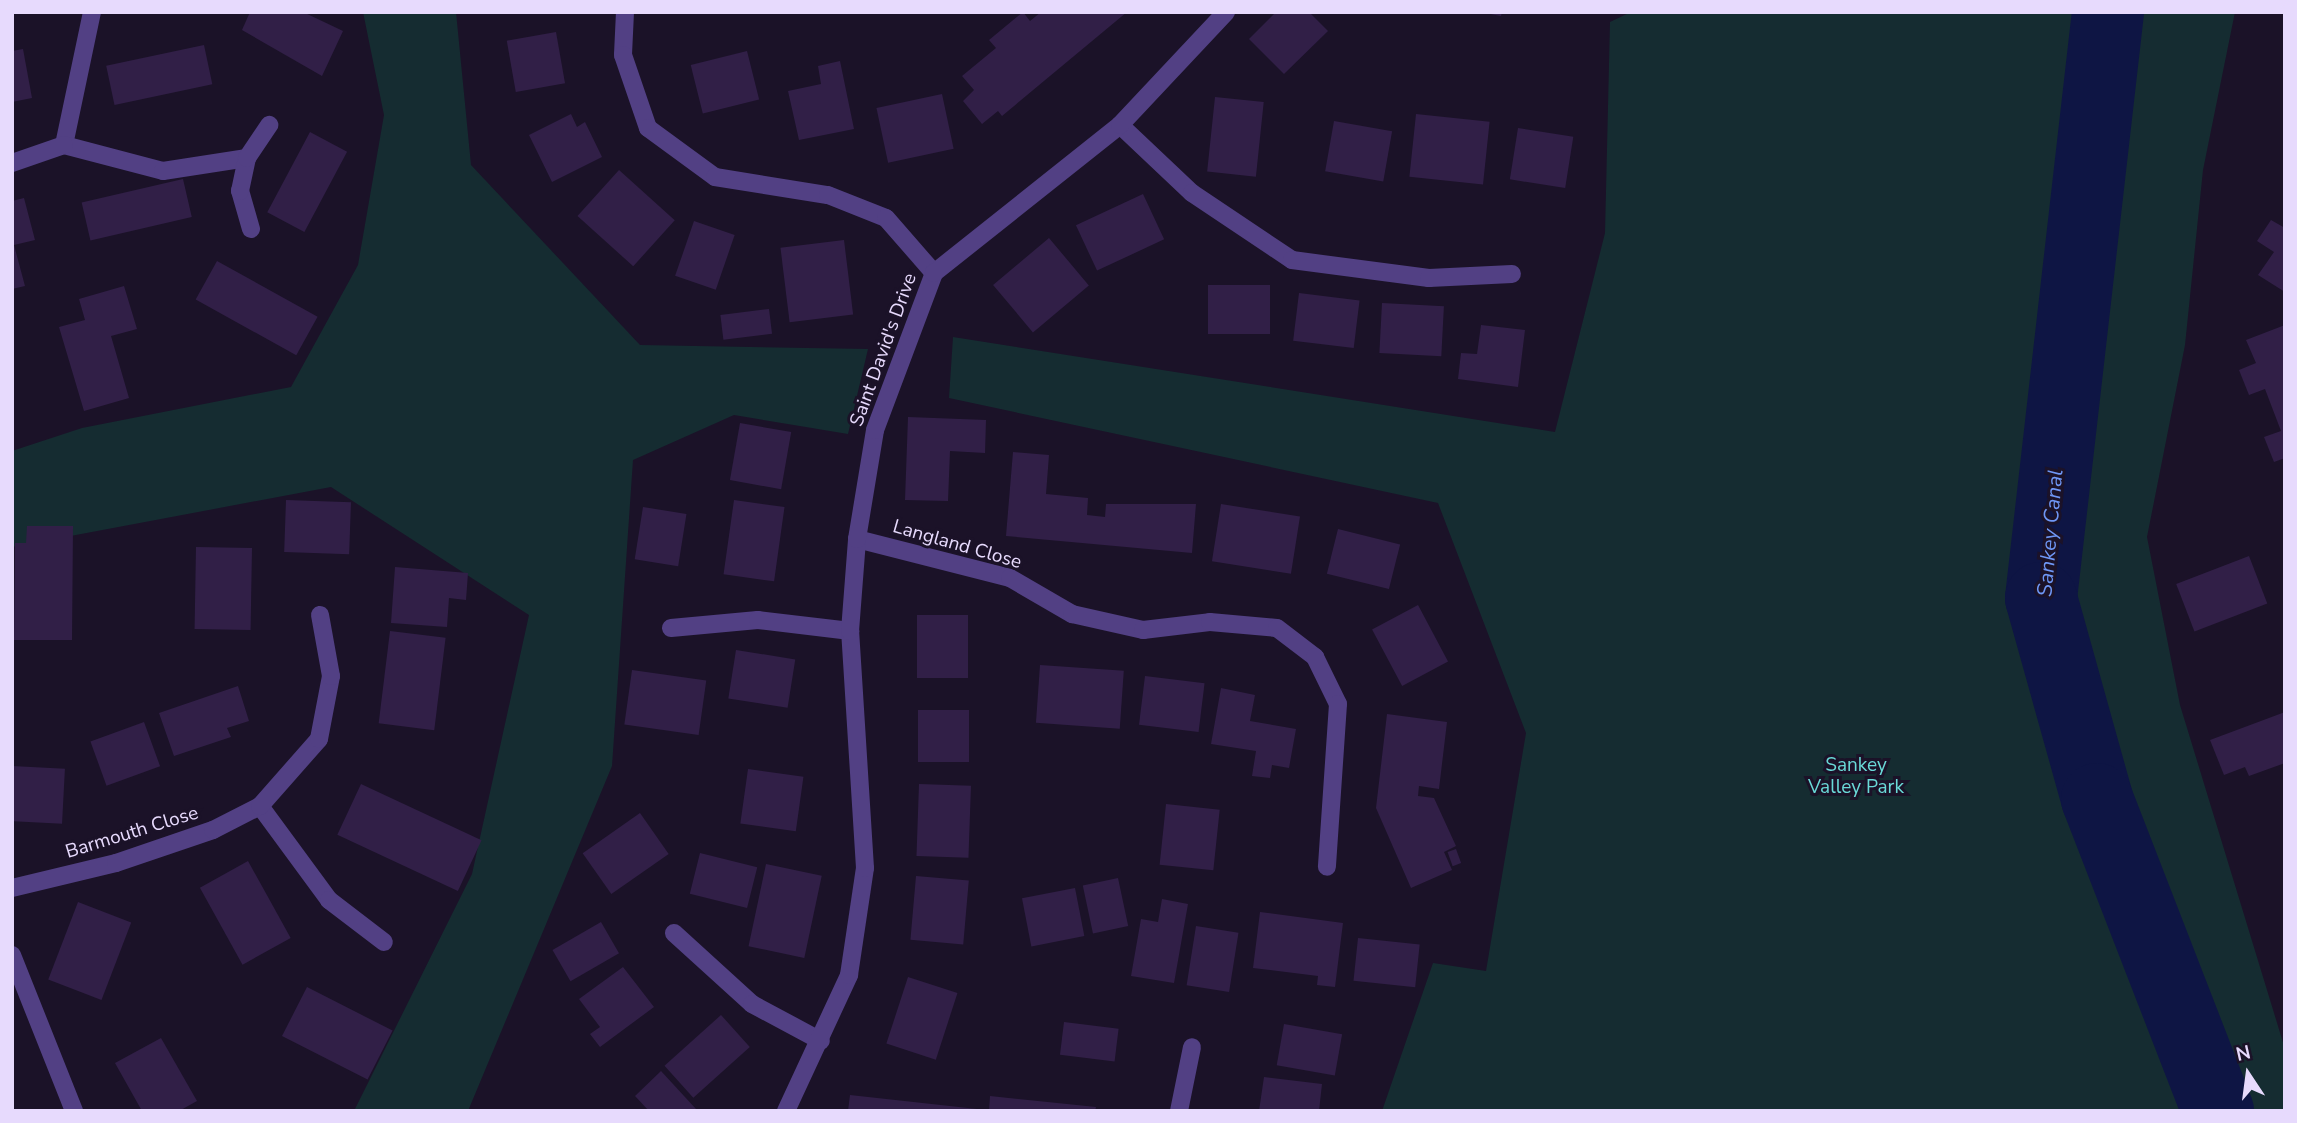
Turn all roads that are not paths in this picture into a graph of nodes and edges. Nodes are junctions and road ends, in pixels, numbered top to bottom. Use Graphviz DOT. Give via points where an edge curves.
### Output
graph roads {
  1 [pos="92,12"];
  2 [pos="625,12"];
  3 [pos="1226,12"];
  4 [pos="269,125"];
  5 [pos="1120,125"];
  6 [pos="64,145"];
  7 [pos="247,158"];
  8 [pos="12,163"];
  9 [pos="251,229"];
  10 [pos="934,273"];
  11 [pos="1511,274"];
  12 [pos="857,539"];
  13 [pos="320,615"];
  14 [pos="671,628"];
  15 [pos="850,631"];
  16 [pos="260,806"];
  17 [pos="1327,867"];
  18 [pos="12,888"];
  19 [pos="674,933"];
  20 [pos="384,942"];
  21 [pos="12,955"];
  22 [pos="821,1041"];
  23 [pos="1192,1047"];
  24 [pos="74,1111"];
  25 [pos="786,1111"];
  26 [pos="1179,1111"];
  1 -- 6 [label="street"];
  2 -- 10 [label="street" via="623,55 648,128 715,177 828,195 886,218"];
  3 -- 5 [label="street, Saint David's Drive"];
  4 -- 7 [label="street"];
  5 -- 10 [label="street, Saint David's Drive"];
  5 -- 11 [label="street" via="1192,192 1292,260 1429,278"];
  6 -- 7 [label="street" via="163,171"];
  6 -- 8 [label="street"];
  7 -- 9 [label="street" via="240,191"];
  10 -- 12 [label="street, Saint David's Drive" via="875,430"];
  12 -- 15 [label="street, Saint David's Drive"];
  12 -- 17 [label="street, Langland Close" via="1010,578 1073,614 1143,630 1210,622 1277,628 1315,657 1338,704"];
  13 -- 16 [label="street, Barmouth Close" via="331,676 319,739"];
  14 -- 15 [label="street" via="758,620"];
  15 -- 22 [label="street, Saint David's Drive" via="864,868 849,975"];
  16 -- 18 [label="street, Barmouth Close" via="213,830 116,863"];
  16 -- 20 [label="street" via="329,900"];
  19 -- 22 [label="street" via="752,1004"];
  21 -- 24 [label="street"];
  22 -- 25 [label="street, Saint David's Drive"];
  23 -- 26 [label="street"];
}
